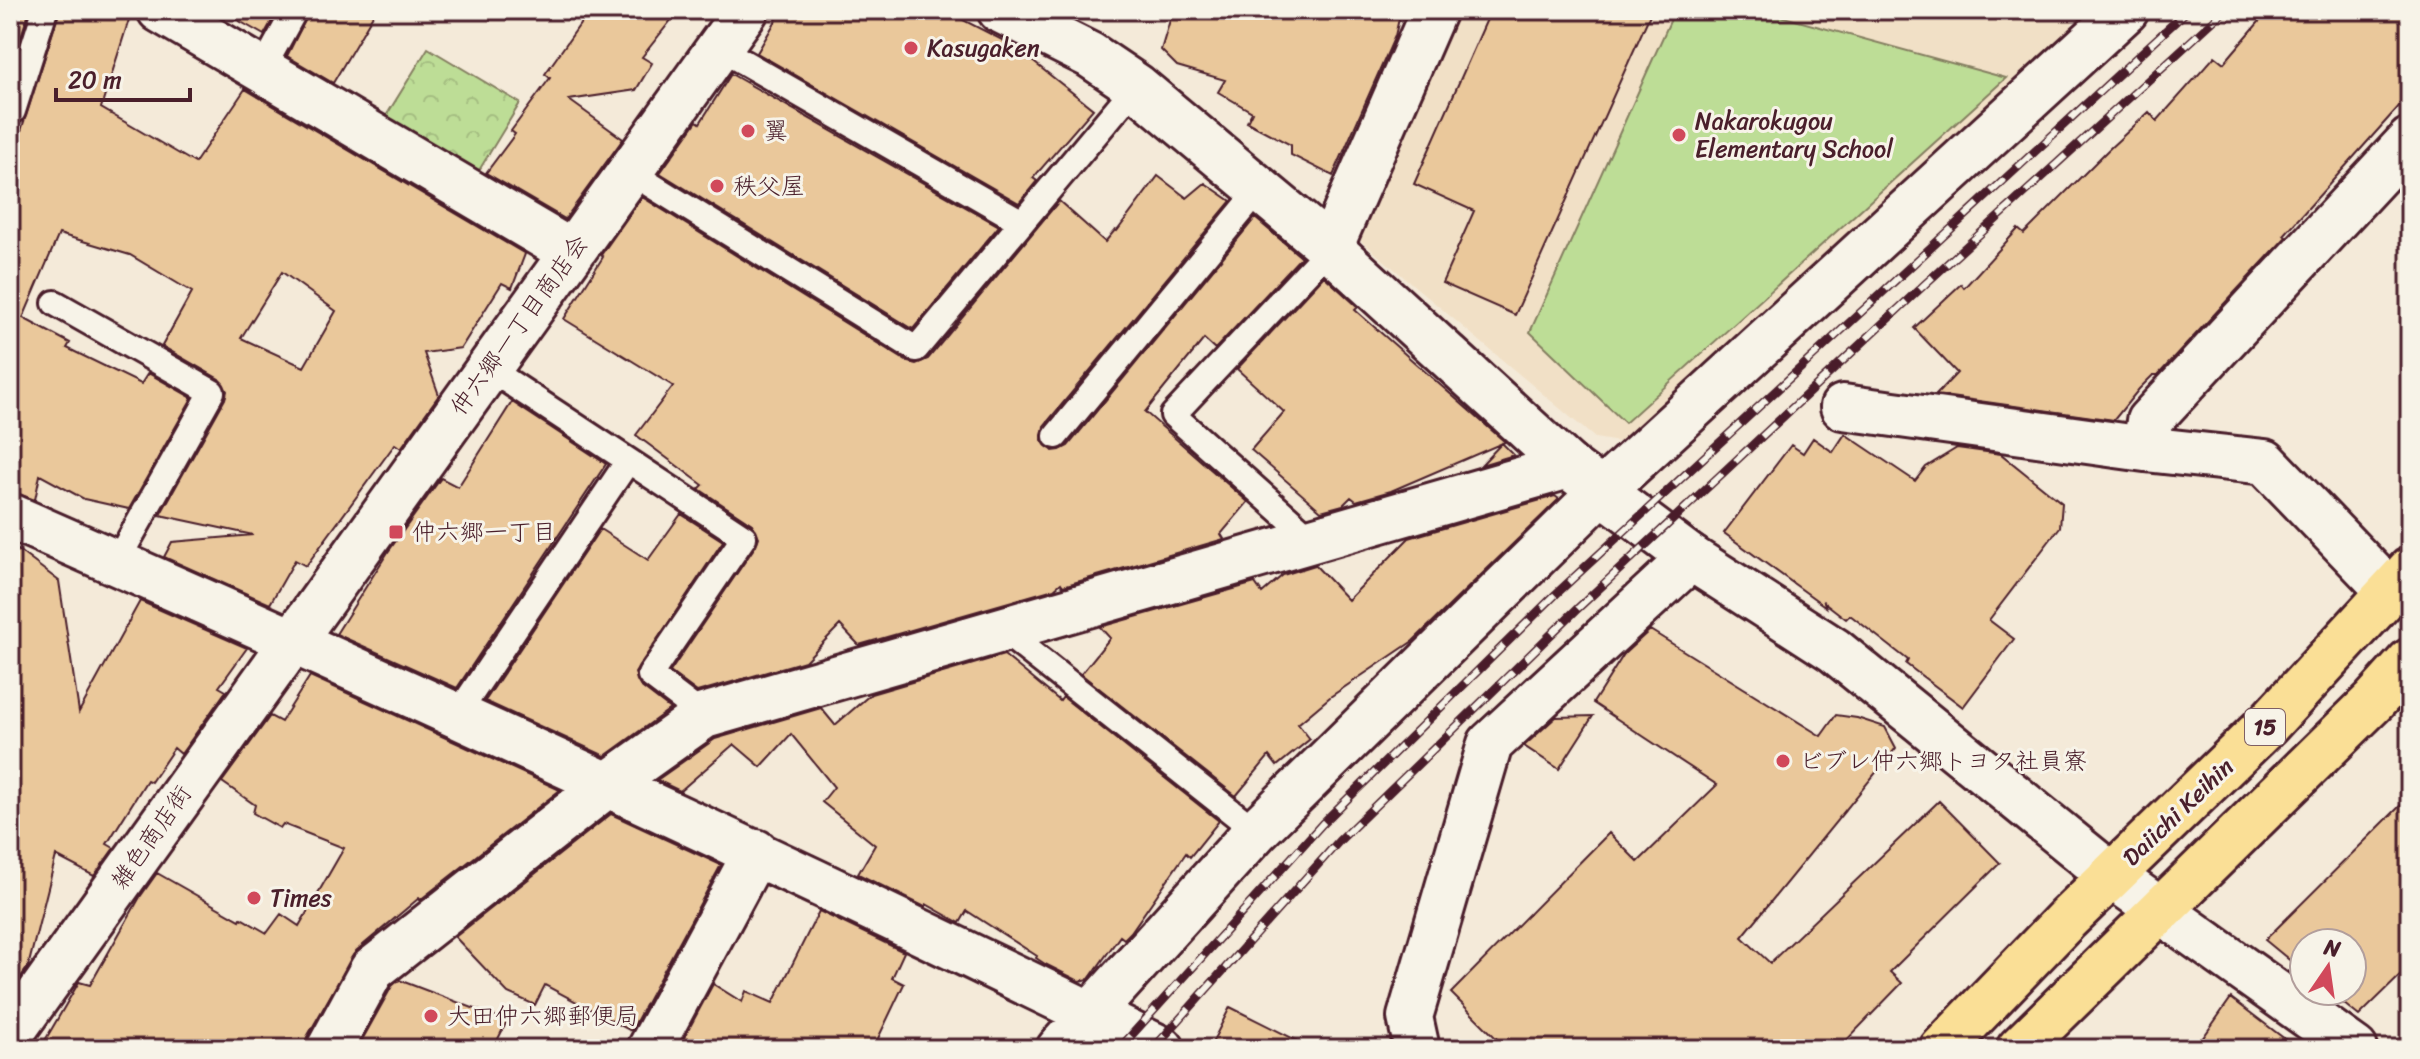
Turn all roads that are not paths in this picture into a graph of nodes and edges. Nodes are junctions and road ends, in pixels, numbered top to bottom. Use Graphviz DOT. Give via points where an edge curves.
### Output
graph roads {
  1 [pos="45,10"];
  2 [pos="160,10"];
  3 [pos="295,10"];
  4 [pos="746,10"];
  5 [pos="1000,10"];
  6 [pos="1434,10"];
  7 [pos="2126,10"];
  8 [pos="719,48"];
  9 [pos="262,70"];
  10 [pos="1136,86"];
  11 [pos="13,111"];
  12 [pos="2410,140"];
  13 [pos="630,172"];
  14 [pos="1260,189"];
  15 [pos="1022,222"];
  16 [pos="1330,248"];
  17 [pos="571,252"];
  18 [pos="55,303"];
  19 [pos="488,368"];
  20 [pos="1843,407"];
  21 [pos="1056,436"];
  22 [pos="2145,449"];
  23 [pos="628,461"];
  24 [pos="1585,478"];
  25 [pos="10,516"];
  26 [pos="1313,540"];
  27 [pos="1691,558"];
  28 [pos="116,563"];
  29 [pos="2400,581"];
  30 [pos="1002,630"];
  31 [pos="292,639"];
  32 [pos="2410,661"];
  33 [pos="457,715"];
  34 [pos="704,716"];
  35 [pos="607,785"];
  36 [pos="1256,831"];
  37 [pos="756,852"];
  38 [pos="2112,876"];
  39 [pos="2158,910"];
  40 [pos="1093,1015"];
  41 [pos="10,1035"];
  42 [pos="329,1049"];
  43 [pos="650,1049"];
  44 [pos="1059,1049"];
  45 [pos="1162,1049"];
  46 [pos="1417,1049"];
  47 [pos="1942,1049"];
  48 [pos="2019,1049"];
  49 [pos="2355,1049"];
  1 -- 11 [label="lane"];
  2 -- 9 [label="street"];
  3 -- 9 [label="lane"];
  4 -- 8 [label="street, 仲六郷一丁目商店会"];
  5 -- 10 [label="street" via="1090,55"];
  6 -- 16 [label="street"];
  7 -- 24 [label="street"];
  8 -- 13 [label="street, 仲六郷一丁目商店会"];
  8 -- 15 [label="lane"];
  9 -- 17 [label="street"];
  10 -- 14 [label="street"];
  10 -- 15 [label="lane"];
  12 -- 22 [label="street" via="2149,421"];
  13 -- 15 [label="lane" via="916,349"];
  13 -- 17 [label="street, 仲六郷一丁目商店会"];
  14 -- 16 [label="street"];
  14 -- 21 [label="lane"];
  16 -- 24 [label="street"];
  16 -- 26 [label="lane" via="1173,415"];
  17 -- 19 [label="street, 仲六郷一丁目商店会"];
  18 -- 28 [label="lane" via="212,392"];
  19 -- 23 [label="lane"];
  19 -- 31 [label="street, 仲六郷一丁目商店会"];
  20 -- 22 [label="street"];
  22 -- 29 [label="street" via="2265,462"];
  23 -- 33 [label="lane"];
  23 -- 34 [label="lane" via="744,537 650,675"];
  24 -- 26 [label="street"];
  24 -- 27 [label="street"];
  24 -- 36 [label="street"];
  25 -- 28 [label="street"];
  26 -- 30 [label="street"];
  27 -- 38 [label="street" via="1834,650"];
  27 -- 46 [label="street" via="1490,744 1410,1017"];
  28 -- 31 [label="street"];
  29 -- 38 [label="highway, Daiichi Keihin / 15" via="2267,725"];
  30 -- 34 [label="street"];
  30 -- 36 [label="lane"];
  31 -- 33 [label="street"];
  31 -- 41 [label="street, 雑色商店街"];
  32 -- 39 [label="highway, 15"];
  33 -- 35 [label="street"];
  34 -- 35 [label="street"];
  35 -- 37 [label="street"];
  35 -- 42 [label="street" via="372,970"];
  36 -- 40 [label="street"];
  37 -- 40 [label="street"];
  37 -- 43 [label="street"];
  38 -- 39 [label="street"];
  38 -- 47 [label="highway, Daiichi Keihin / 15"];
  39 -- 48 [label="highway, 15"];
  39 -- 49 [label="street"];
  40 -- 44 [label="street"];
  40 -- 45 [label="street"];
}
